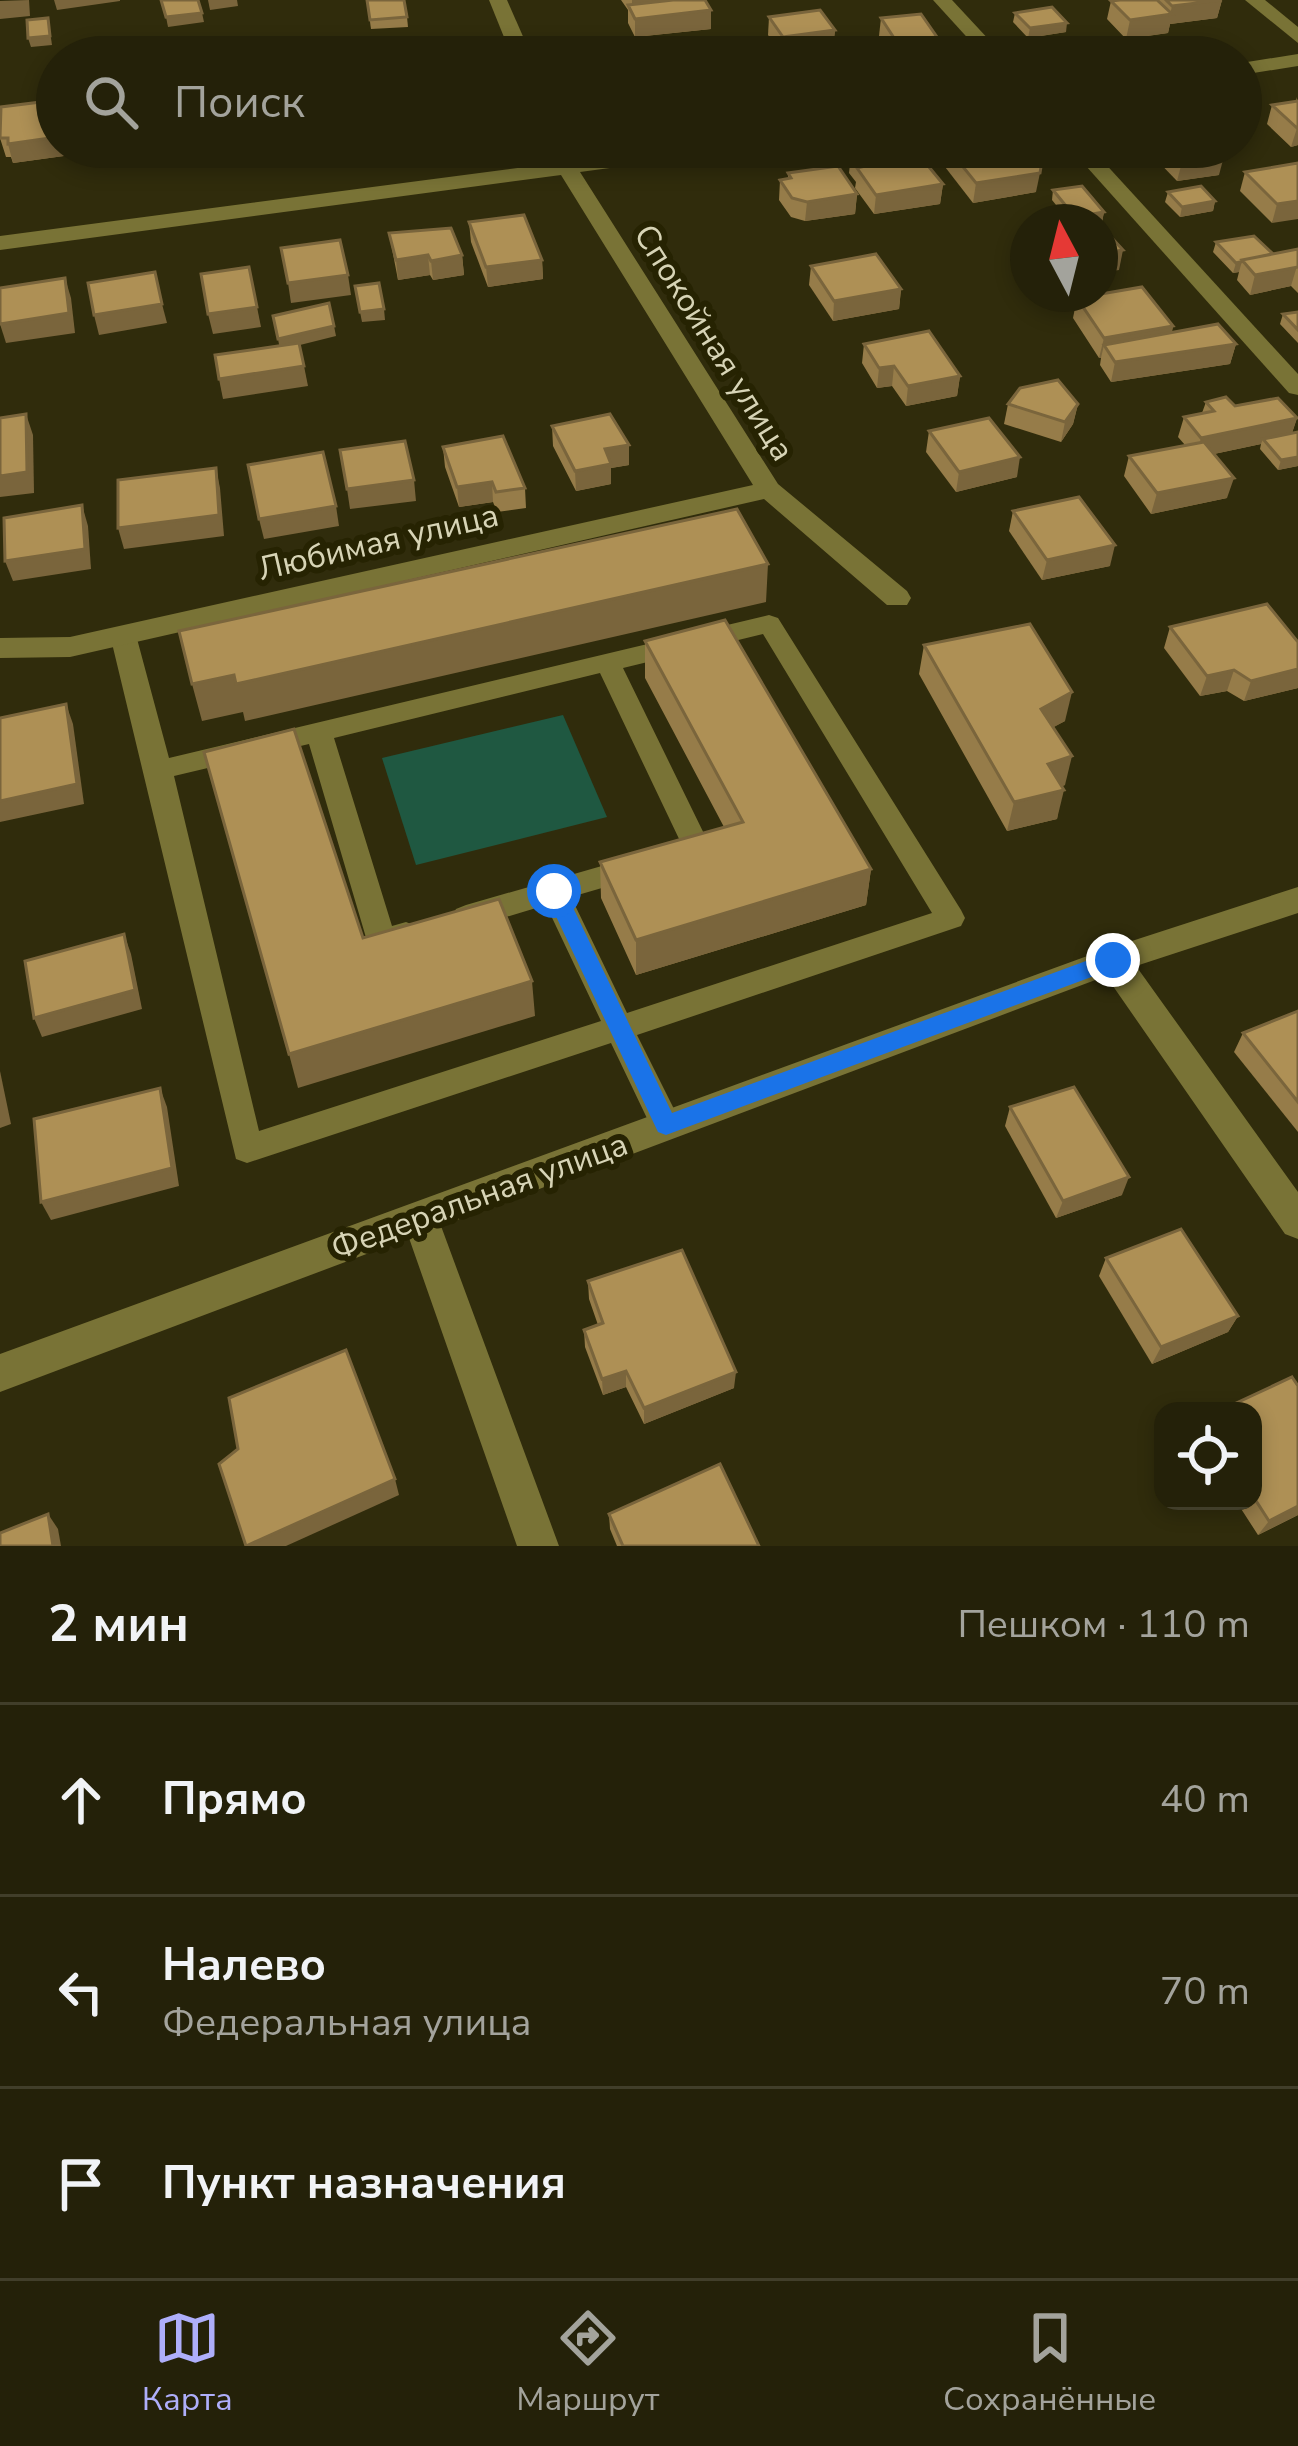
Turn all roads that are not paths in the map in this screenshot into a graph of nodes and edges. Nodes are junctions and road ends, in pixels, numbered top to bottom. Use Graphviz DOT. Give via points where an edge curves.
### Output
graph roads {
  1 [pos="498,0"];
  2 [pos="942,0"];
  3 [pos="1254,0"];
  4 [pos="513,36"];
  5 [pos="975,36"];
  6 [pos="1298,37"];
  7 [pos="1298,60"];
  8 [pos="1262,66"];
  9 [pos="497,168"];
  10 [pos="569,168"];
  11 [pos="1098,168"];
  12 [pos="0,243"];
  13 [pos="1298,388"];
  14 [pos="769,490"];
  15 [pos="897,598"];
  16 [pos="124,635"];
  17 [pos="0,648"];
  18 [pos="608,664"];
  19 [pos="319,733"];
  20 [pos="159,770"];
  21 [pos="554,891"];
  22 [pos="1298,900"];
  23 [pos="1113,960"];
  24 [pos="619,1028"];
  25 [pos="666,1125"];
  26 [pos="419,1216"];
  27 [pos="1298,1222"];
  28 [pos="0,1373"];
  29 [pos="538,1546"];
  1 -- 4 [label="street"];
  2 -- 5 [label="street"];
  3 -- 6 [label="street"];
  7 -- 8 [label="street"];
  9 -- 12 [label="street"];
  10 -- 14 [label="street, Спокойная улица"];
  11 -- 13 [label="street"];
  14 -- 15 [label="street, Спокойная улица"];
  14 -- 16 [label="street, Любимая улица"];
  16 -- 17 [label="street, Любимая улица" via="70,647"];
  16 -- 20 [label="lane"];
  18 -- 19 [label="lane"];
  18 -- 21 [label="lane" via="698,850"];
  18 -- 24 [label="lane" via="769,624 951,918"];
  19 -- 20 [label="lane"];
  19 -- 21 [label="lane" via="382,941"];
  20 -- 24 [label="lane" via="247,1149"];
  21 -- 24 [label="lane"];
  22 -- 23 [label="street, Федеральная улица"];
  23 -- 25 [label="street, Федеральная улица"];
  23 -- 27 [label="street"];
  24 -- 25 [label="lane"];
  25 -- 26 [label="street, Федеральная улица"];
  26 -- 28 [label="street, Федеральная улица"];
  26 -- 29 [label="street"];
}
